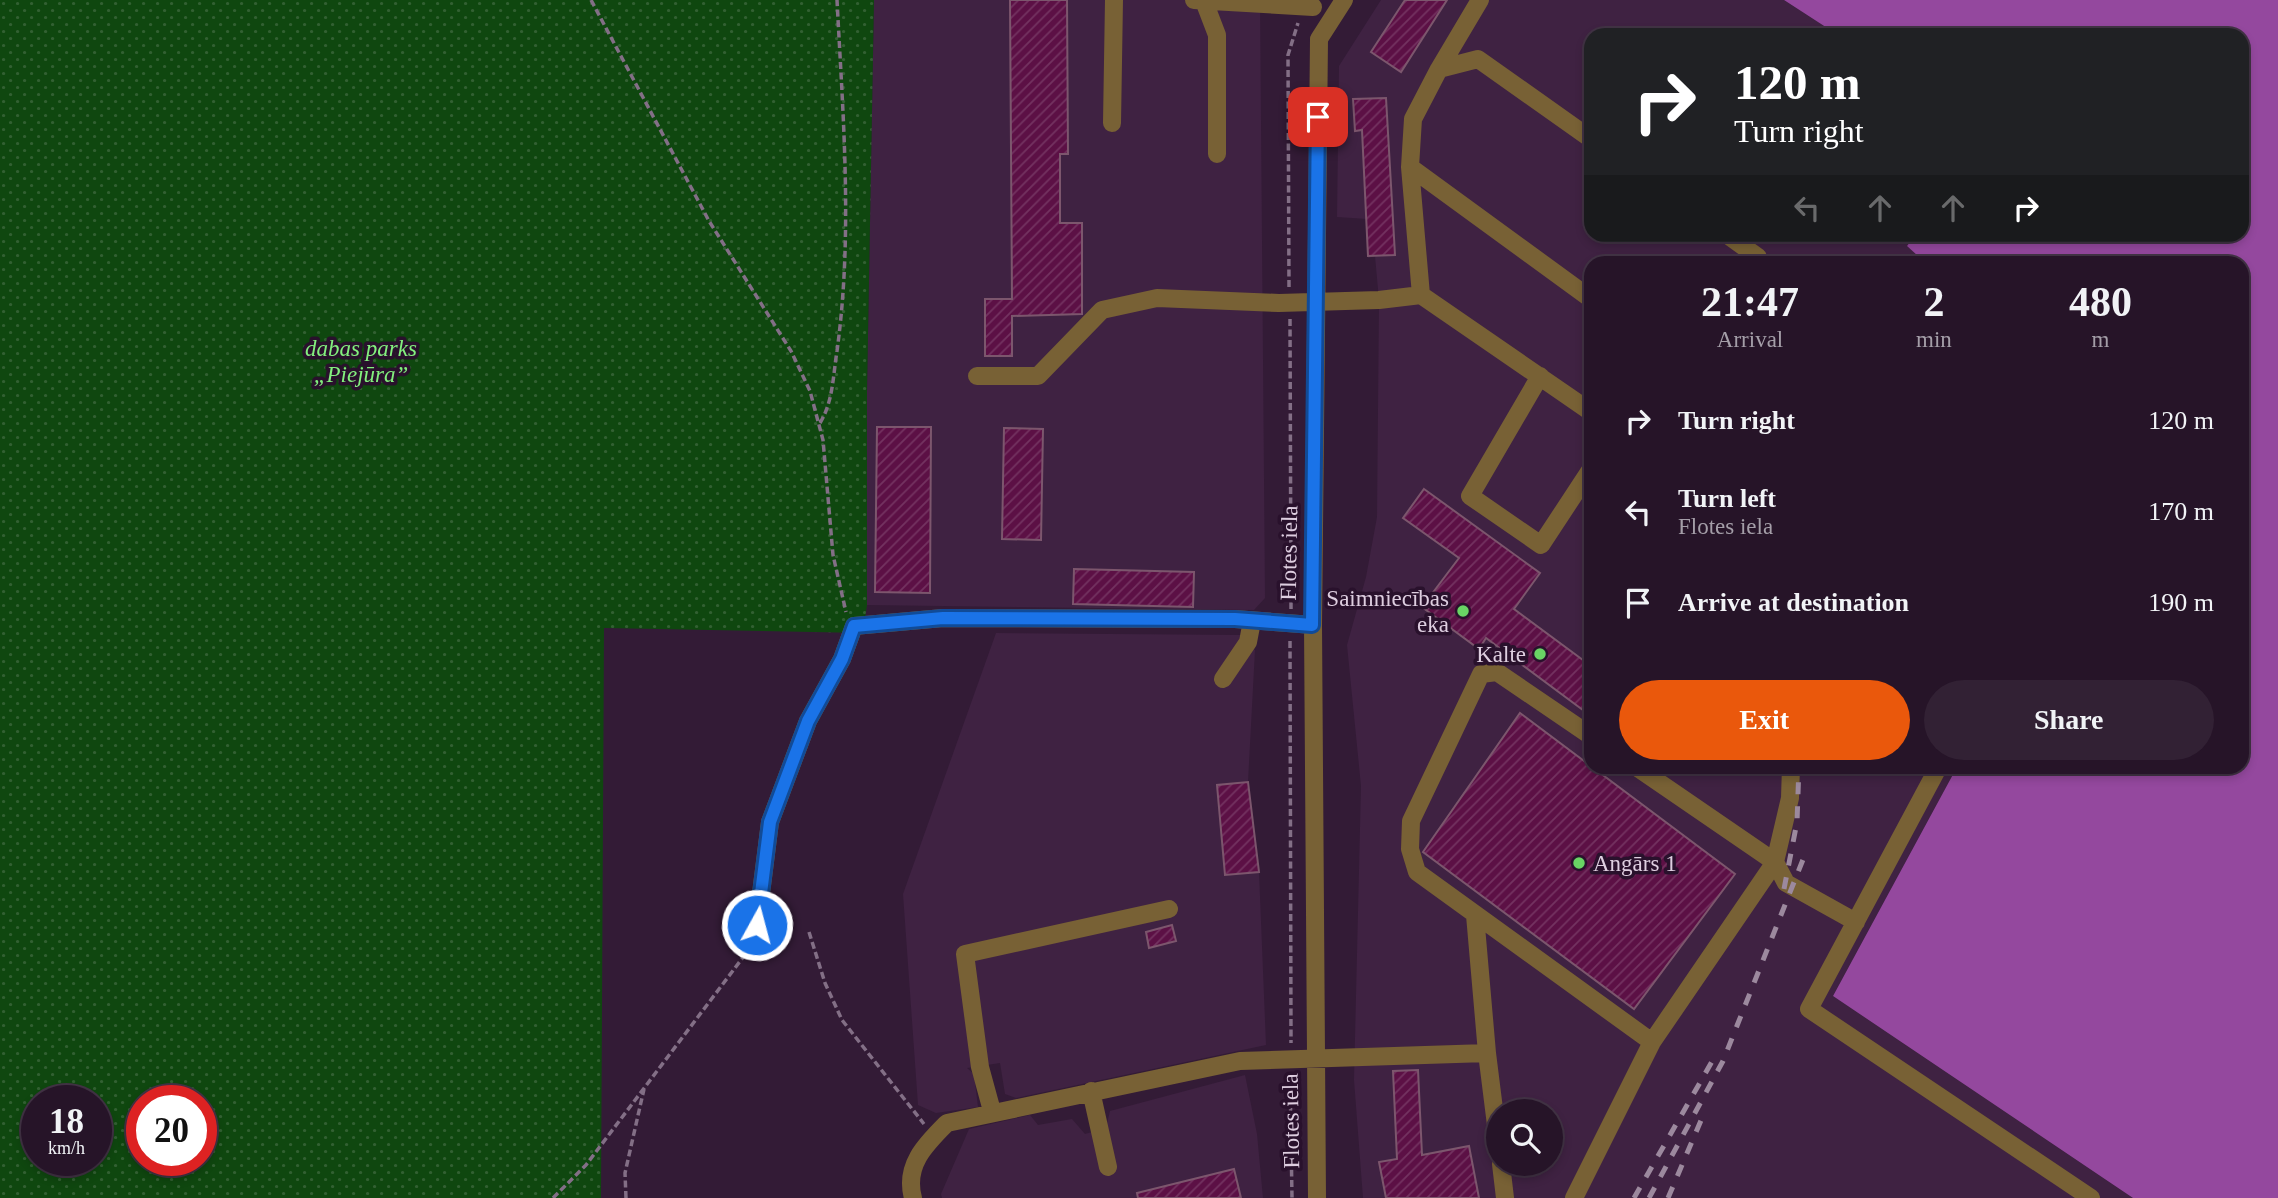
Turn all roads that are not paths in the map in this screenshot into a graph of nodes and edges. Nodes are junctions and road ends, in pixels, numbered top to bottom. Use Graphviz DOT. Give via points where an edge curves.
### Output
graph roads {
  1 [pos="1114,0"];
  2 [pos="1194,0"];
  3 [pos="1344,0"];
  4 [pos="1480,0"];
  5 [pos="1205,1"];
  6 [pos="1307,7"];
  7 [pos="1439,69"];
  8 [pos="1112,123"];
  9 [pos="1584,134"];
  10 [pos="1217,154"];
  11 [pos="1410,167"];
  12 [pos="1735,242"];
  13 [pos="1750,256"];
  14 [pos="1584,294"];
  15 [pos="1421,295"];
  16 [pos="1315,300"];
  17 [pos="977,376"];
  18 [pos="1540,376"];
  19 [pos="1584,406"];
  20 [pos="1584,480"];
  21 [pos="1252,621"];
  22 [pos="1312,625"];
  23 [pos="1223,679"];
  24 [pos="1584,731"];
  25 [pos="1647,774"];
  26 [pos="1791,774"];
  27 [pos="1935,774"];
  28 [pos="1775,862"];
  29 [pos="1169,909"];
  30 [pos="1475,915"];
  31 [pos="1856,922"];
  32 [pos="757,925"];
  33 [pos="1652,1042"];
  34 [pos="1487,1053"];
  35 [pos="1315,1058"];
  36 [pos="1091,1091"];
  37 [pos="1493,1099"];
  38 [pos="992,1111"];
  39 [pos="1108,1167"];
  40 [pos="1503,1176"];
  41 [pos="913,1198"];
  42 [pos="1317,1198"];
  43 [pos="1506,1198"];
  44 [pos="1574,1198"];
  45 [pos="2091,1198"];
  1 -- 8 [label="street"];
  2 -- 5 [label="street"];
  3 -- 16 [label="street, Flotes iela" via="1319,39"];
  4 -- 7 [label="street"];
  5 -- 6 [label="street"];
  5 -- 10 [label="street" via="1217,35"];
  7 -- 9 [label="street" via="1478,59"];
  7 -- 11 [label="street" via="1413,119"];
  11 -- 14 [label="street"];
  11 -- 15 [label="street"];
  12 -- 13 [label="street"];
  15 -- 16 [label="street"];
  15 -- 18 [label="street"];
  16 -- 17 [label="street" via="1157,298 1102,310 1038,376"];
  16 -- 22 [label="street, Flotes iela"];
  18 -- 19 [label="street"];
  18 -- 20 [label="street" via="1470,496 1541,545"];
  21 -- 22 [label="street"];
  21 -- 23 [label="street" via="1248,642"];
  21 -- 32 [label="street" via="943,618 854,626 842,659 808,721 770,822"];
  22 -- 35 [label="street, Flotes iela"];
  24 -- 30 [label="street" via="1497,672 1481,674 1411,821 1410,849 1417,872"];
  25 -- 28 [label="street"];
  26 -- 28 [label="street"];
  27 -- 31 [label="street"];
  28 -- 31 [label="street" via="1786,883"];
  28 -- 33 [label="street"];
  29 -- 38 [label="street" via="965,954 980,1067"];
  30 -- 33 [label="street"];
  30 -- 34 [label="street"];
  31 -- 45 [label="street" via="1809,1009"];
  33 -- 44 [label="street"];
  34 -- 35 [label="street"];
  34 -- 37 [label="street"];
  35 -- 36 [label="street" via="1240,1061"];
  35 -- 42 [label="street, Flotes iela"];
  36 -- 38 [label="street"];
  36 -- 39 [label="street"];
  38 -- 41 [label="street" via="947,1123 919,1151"];
  40 -- 43 [label="street"];
}
